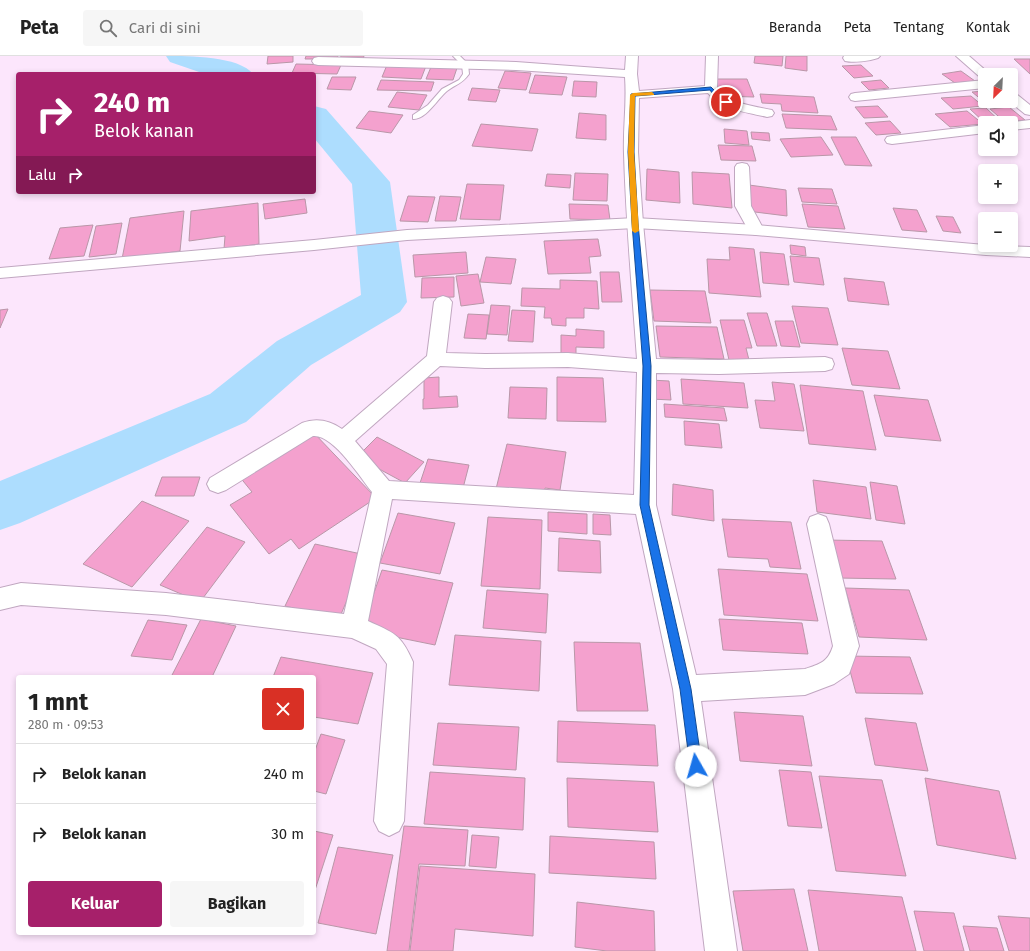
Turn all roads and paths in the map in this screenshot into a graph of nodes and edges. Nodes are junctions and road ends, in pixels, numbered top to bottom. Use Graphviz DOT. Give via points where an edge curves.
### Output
graph roads {
  1 [pos="712,56"];
  2 [pos="874,56"];
  3 [pos="962,56"];
  4 [pos="849,58"];
  5 [pos="461,60"];
  6 [pos="318,61"];
  7 [pos="531,61"];
  8 [pos="978,69"];
  9 [pos="632,75"];
  10 [pos="978,85"];
  11 [pos="711,88"];
  12 [pos="855,97"];
  13 [pos="1018,102"];
  14 [pos="1030,111"];
  15 [pos="767,113"];
  16 [pos="416,117"];
  17 [pos="1030,124"];
  18 [pos="1018,125"];
  19 [pos="978,130"];
  20 [pos="892,140"];
  21 [pos="742,167"];
  22 [pos="635,223"];
  23 [pos="756,230"];
  24 [pos="1030,252"];
  25 [pos="0,273"];
  26 [pos="442,302"];
  27 [pos="436,359"];
  28 [pos="825,364"];
  29 [pos="647,366"];
  30 [pos="342,441"];
  31 [pos="218,484"];
  32 [pos="382,490"];
  33 [pos="645,505"];
  34 [pos="818,524"];
  35 [pos="0,599"];
  36 [pos="354,627"];
  37 [pos="686,689"];
  38 [pos="389,821"];
  39 [pos="721,951"];
  1 -- 11 [label="street"];
  2 -- 4 [label="street"];
  3 -- 8 [label="street"];
  5 -- 6 [label="street"];
  5 -- 7 [label="street"];
  5 -- 16 [label="lane" via="466,74 461,81 444,90"];
  7 -- 9 [label="street"];
  9 -- 11 [label="street"];
  9 -- 22 [label="street" via="631,152"];
  10 -- 12 [label="street"];
  11 -- 15 [label="street" via="726,102"];
  13 -- 14 [label="street"];
  17 -- 18 [label="street"];
  19 -- 20 [label="street"];
  21 -- 23 [label="street" via="743,206"];
  22 -- 23 [label="street"];
  22 -- 25 [label="street" via="407,235 314,246"];
  22 -- 29 [label="street"];
  23 -- 24 [label="street"];
  26 -- 27 [label="street"];
  27 -- 29 [label="street" via="568,360"];
  27 -- 30 [label="street"];
  28 -- 29 [label="street"];
  29 -- 33 [label="street"];
  30 -- 31 [label="street" via="330,431 309,428"];
  30 -- 32 [label="street"];
  32 -- 33 [label="street"];
  32 -- 36 [label="street"];
  33 -- 37 [label="street"];
  34 -- 37 [label="street" via="846,646 840,665 806,682"];
  35 -- 36 [label="street" via="21,594 166,604"];
  36 -- 38 [label="street" via="385,641 400,662"];
  37 -- 39 [label="street"];
}
